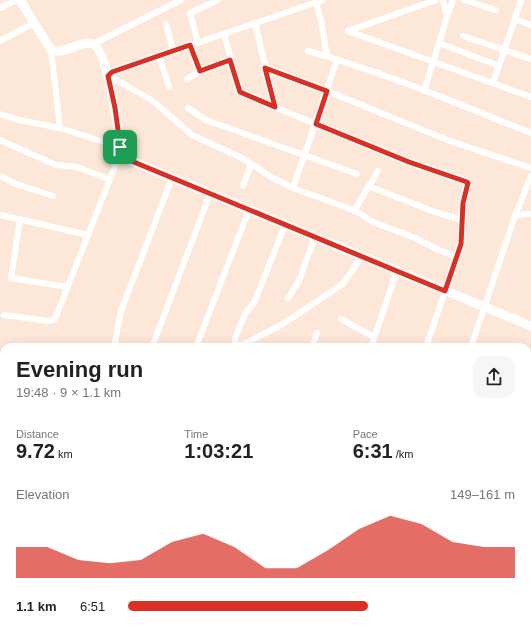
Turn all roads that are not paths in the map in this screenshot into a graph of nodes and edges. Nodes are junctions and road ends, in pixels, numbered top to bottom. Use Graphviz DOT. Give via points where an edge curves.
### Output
graph roads {
  1 [pos="17,0"];
  2 [pos="20,0"];
  3 [pos="181,0"];
  4 [pos="218,0"];
  5 [pos="323,0"];
  6 [pos="436,0"];
  7 [pos="443,0"];
  8 [pos="453,0"];
  9 [pos="464,0"];
  10 [pos="521,0"];
  11 [pos="316,2"];
  12 [pos="0,8"];
  13 [pos="496,10"];
  14 [pos="447,17"];
  15 [pos="515,19"];
  16 [pos="34,23"];
  17 [pos="254,23"];
  18 [pos="166,24"];
  19 [pos="531,25"];
  20 [pos="224,34"];
  21 [pos="463,36"];
  22 [pos="0,41"];
  23 [pos="198,43"];
  24 [pos="439,43"];
  25 [pos="93,44"];
  26 [pos="190,45"];
  27 [pos="51,50"];
  28 [pos="505,50"];
  29 [pos="173,51"];
  30 [pos="308,51"];
  31 [pos="159,56"];
  32 [pos="327,56"];
  33 [pos="531,59"];
  34 [pos="230,60"];
  35 [pos="337,60"];
  36 [pos="433,61"];
  37 [pos="499,66"];
  38 [pos="265,68"];
  39 [pos="200,71"];
  40 [pos="108,76"];
  41 [pos="187,79"];
  42 [pos="493,83"];
  43 [pos="169,87"];
  44 [pos="424,90"];
  45 [pos="327,91"];
  46 [pos="531,97"];
  47 [pos="275,107"];
  48 [pos="188,108"];
  49 [pos="0,114"];
  50 [pos="316,124"];
  51 [pos="60,128"];
  52 [pos="531,133"];
  53 [pos="0,140"];
  54 [pos="121,149"];
  55 [pos="304,156"];
  56 [pos="252,164"];
  57 [pos="531,168"];
  58 [pos="378,171"];
  59 [pos="357,174"];
  60 [pos="0,176"];
  61 [pos="531,176"];
  62 [pos="172,178"];
  63 [pos="109,179"];
  64 [pos="243,186"];
  65 [pos="368,186"];
  66 [pos="293,188"];
  67 [pos="210,194"];
  68 [pos="53,196"];
  69 [pos="249,210"];
  70 [pos="354,211"];
  71 [pos="531,214"];
  72 [pos="0,215"];
  73 [pos="515,216"];
  74 [pos="20,219"];
  75 [pos="462,220"];
  76 [pos="285,225"];
  77 [pos="88,235"];
  78 [pos="315,237"];
  79 [pos="362,256"];
  80 [pos="457,257"];
  81 [pos="397,271"];
  82 [pos="68,287"];
  83 [pos="445,291"];
  84 [pos="288,298"];
  85 [pos="485,307"];
  86 [pos="4,315"];
  87 [pos="341,320"];
  88 [pos="531,326"];
  89 [pos="318,333"];
  90 [pos="374,337"];
  91 [pos="115,343"];
  92 [pos="154,343"];
  93 [pos="198,343"];
  94 [pos="235,343"];
  95 [pos="246,343"];
  96 [pos="314,343"];
  97 [pos="372,343"];
  98 [pos="427,343"];
  99 [pos="472,343"];
  1 -- 12 [label="street"];
  2 -- 16 [label="street"];
  3 -- 25 [label="street"];
  4 -- 23 [label="street" via="190,13"];
  5 -- 11 [label="street"];
  6 -- 36 [label="street" via="348,31"];
  7 -- 14 [label="street"];
  8 -- 14 [label="street"];
  9 -- 13 [label="street"];
  10 -- 15 [label="street"];
  11 -- 17 [label="street"];
  11 -- 32 [label="street"];
  14 -- 24 [label="street"];
  15 -- 19 [label="street"];
  15 -- 28 [label="street"];
  16 -- 22 [label="street"];
  16 -- 27 [label="street"];
  17 -- 20 [label="street"];
  17 -- 38 [label="street"];
  18 -- 29 [label="street"];
  20 -- 23 [label="street"];
  20 -- 34 [label="street"];
  21 -- 28 [label="street"];
  23 -- 26 [label="street"];
  24 -- 36 [label="street"];
  24 -- 37 [label="street"];
  25 -- 27 [label="street"];
  25 -- 40 [label="street"];
  26 -- 29 [label="street"];
  26 -- 39 [label="street"];
  27 -- 51 [label="street"];
  28 -- 33 [label="street"];
  28 -- 37 [label="street"];
  29 -- 31 [label="street"];
  30 -- 32 [label="street"];
  31 -- 40 [label="street" via="112,72"];
  31 -- 43 [label="street"];
  32 -- 35 [label="street"];
  34 -- 39 [label="street"];
  34 -- 47 [label="street" via="240,92"];
  35 -- 44 [label="street"];
  35 -- 45 [label="street"];
  36 -- 42 [label="street"];
  36 -- 44 [label="street"];
  37 -- 42 [label="street"];
  38 -- 45 [label="street"];
  38 -- 47 [label="street"];
  39 -- 41 [label="street"];
  40 -- 54 [label="street"];
  40 -- 56 [label="street" via="153,101 192,135"];
  42 -- 46 [label="street"];
  44 -- 52 [label="street"];
  45 -- 50 [label="street"];
  45 -- 57 [label="street" via="450,141"];
  47 -- 50 [label="street"];
  48 -- 55 [label="street" via="206,120"];
  49 -- 51 [label="street"];
  50 -- 55 [label="street"];
  50 -- 75 [label="street" via="409,162 467,182"];
  51 -- 54 [label="street"];
  53 -- 63 [label="street" via="56,165 77,167"];
  54 -- 62 [label="street" via="123,156 129,160"];
  54 -- 63 [label="street"];
  55 -- 59 [label="street"];
  55 -- 66 [label="street"];
  56 -- 64 [label="street"];
  56 -- 66 [label="street" via="270,177"];
  58 -- 65 [label="street"];
  60 -- 68 [label="street"];
  61 -- 73 [label="street"];
  62 -- 67 [label="street"];
  62 -- 91 [label="street" via="121,311"];
  63 -- 77 [label="street"];
  65 -- 70 [label="street"];
  65 -- 75 [label="street"];
  66 -- 70 [label="street"];
  67 -- 69 [label="street"];
  67 -- 92 [label="street"];
  69 -- 76 [label="street"];
  69 -- 93 [label="street"];
  70 -- 80 [label="street"];
  71 -- 73 [label="street"];
  72 -- 74 [label="street"];
  73 -- 85 [label="street"];
  74 -- 77 [label="street"];
  74 -- 82 [label="street" via="11,278"];
  75 -- 80 [label="street" via="461,244"];
  76 -- 78 [label="street"];
  76 -- 94 [label="street" via="255,301 246,314"];
  77 -- 82 [label="street"];
  78 -- 79 [label="street"];
  78 -- 84 [label="street" via="298,283"];
  79 -- 81 [label="street"];
  79 -- 95 [label="street" via="343,284 283,324"];
  80 -- 83 [label="street"];
  81 -- 83 [label="street"];
  81 -- 90 [label="street"];
  82 -- 86 [label="street" via="57,316 52,321"];
  83 -- 85 [label="street"];
  83 -- 98 [label="street"];
  85 -- 88 [label="street"];
  85 -- 99 [label="street"];
  87 -- 90 [label="street"];
  89 -- 96 [label="street"];
  90 -- 97 [label="street"];
}
